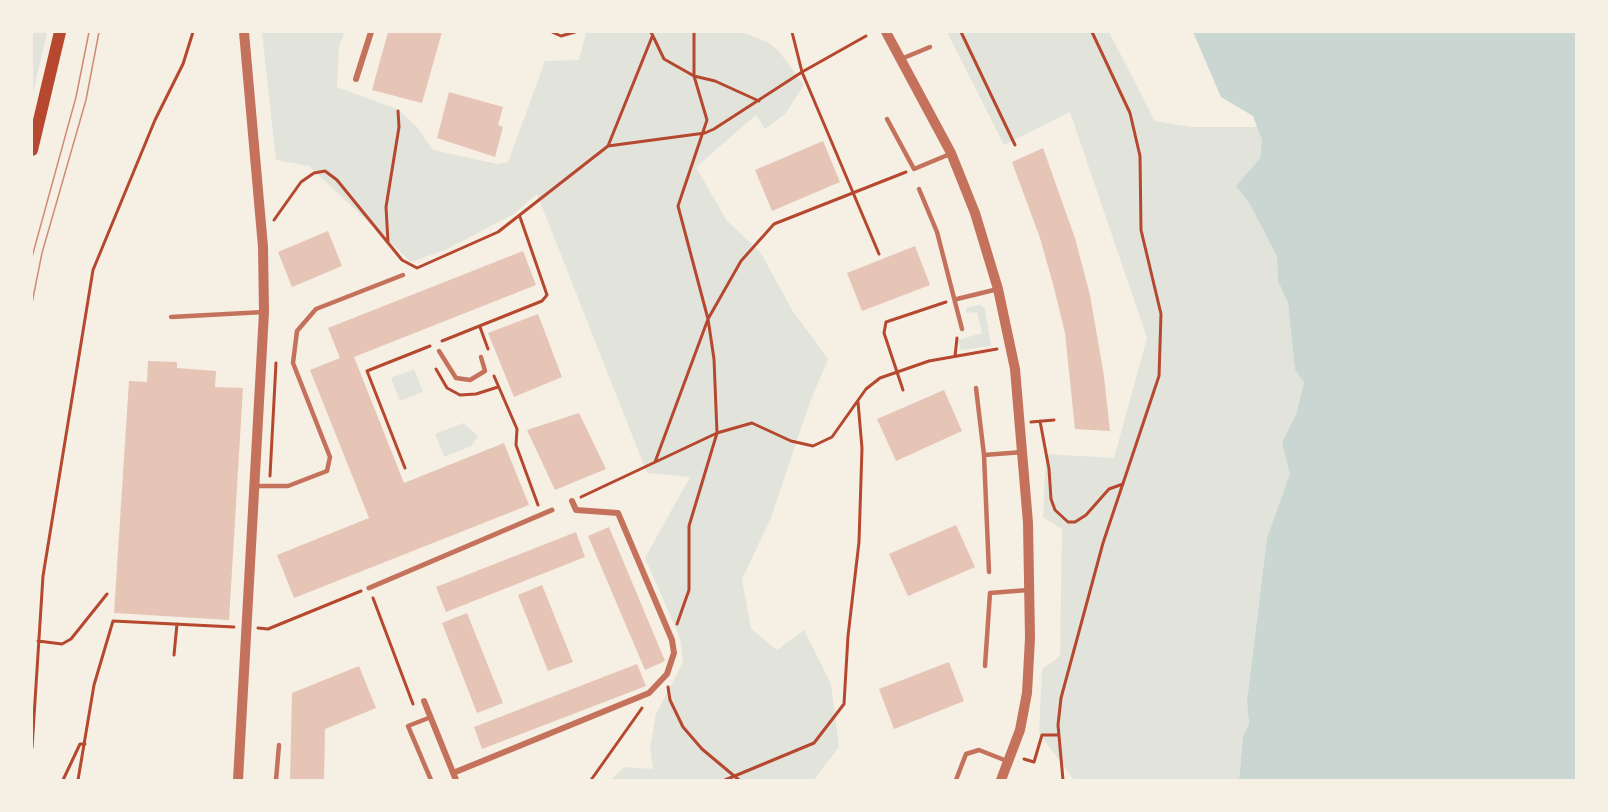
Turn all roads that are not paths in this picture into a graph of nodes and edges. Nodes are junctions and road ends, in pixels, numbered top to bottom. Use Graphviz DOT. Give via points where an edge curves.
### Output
graph roads {
  1 [pos="60,32"];
  2 [pos="244,32"];
  3 [pos="371,32"];
  4 [pos="886,32"];
  5 [pos="930,47"];
  6 [pos="901,59"];
  7 [pos="356,79"];
  8 [pos="887,118"];
  9 [pos="32,150"];
  10 [pos="951,153"];
  11 [pos="919,189"];
  12 [pos="403,275"];
  13 [pos="998,289"];
  14 [pos="957,299"];
  15 [pos="264,312"];
  16 [pos="171,317"];
  17 [pos="962,329"];
  18 [pos="439,351"];
  19 [pos="481,357"];
  20 [pos="976,388"];
  21 [pos="1023,452"];
  22 [pos="984,455"];
  23 [pos="256,486"];
  24 [pos="572,501"];
  25 [pos="552,510"];
  26 [pos="989,572"];
  27 [pos="369,588"];
  28 [pos="1029,590"];
  29 [pos="986,666"];
  30 [pos="424,701"];
  31 [pos="431,717"];
  32 [pos="279,745"];
  33 [pos="1009,761"];
  34 [pos="453,773"];
  35 [pos="237,780"];
  36 [pos="276,780"];
  37 [pos="431,780"];
  38 [pos="456,780"];
  39 [pos="956,780"];
  40 [pos="1001,780"];
  1 -- 9 [label="main road"];
  2 -- 15 [label="street" via="263,247"];
  3 -- 7 [label="street"];
  4 -- 6 [label="street"];
  5 -- 6 [label="lane"];
  6 -- 10 [label="street"];
  8 -- 10 [label="lane" via="914,169"];
  10 -- 13 [label="street" via="975,213"];
  11 -- 14 [label="lane"];
  12 -- 23 [label="lane" via="316,309 297,331 293,363 330,457 327,471 288,486"];
  13 -- 14 [label="lane"];
  13 -- 21 [label="street"];
  14 -- 17 [label="lane"];
  15 -- 16 [label="lane"];
  15 -- 23 [label="street"];
  18 -- 19 [label="lane" via="456,378 470,380 485,371"];
  20 -- 22 [label="lane"];
  21 -- 22 [label="lane"];
  21 -- 28 [label="street"];
  22 -- 26 [label="lane"];
  23 -- 35 [label="street"];
  24 -- 34 [label="street" via="576,510 618,513 672,640 674,653 667,674 649,693"];
  25 -- 27 [label="street"];
  28 -- 29 [label="lane" via="990,593"];
  28 -- 33 [label="street" via="1027,693"];
  30 -- 31 [label="street"];
  31 -- 34 [label="street"];
  31 -- 37 [label="lane" via="408,726"];
  32 -- 36 [label="lane"];
  33 -- 39 [label="lane" via="979,750 966,754"];
  33 -- 40 [label="street"];
  34 -- 38 [label="street"];
}
